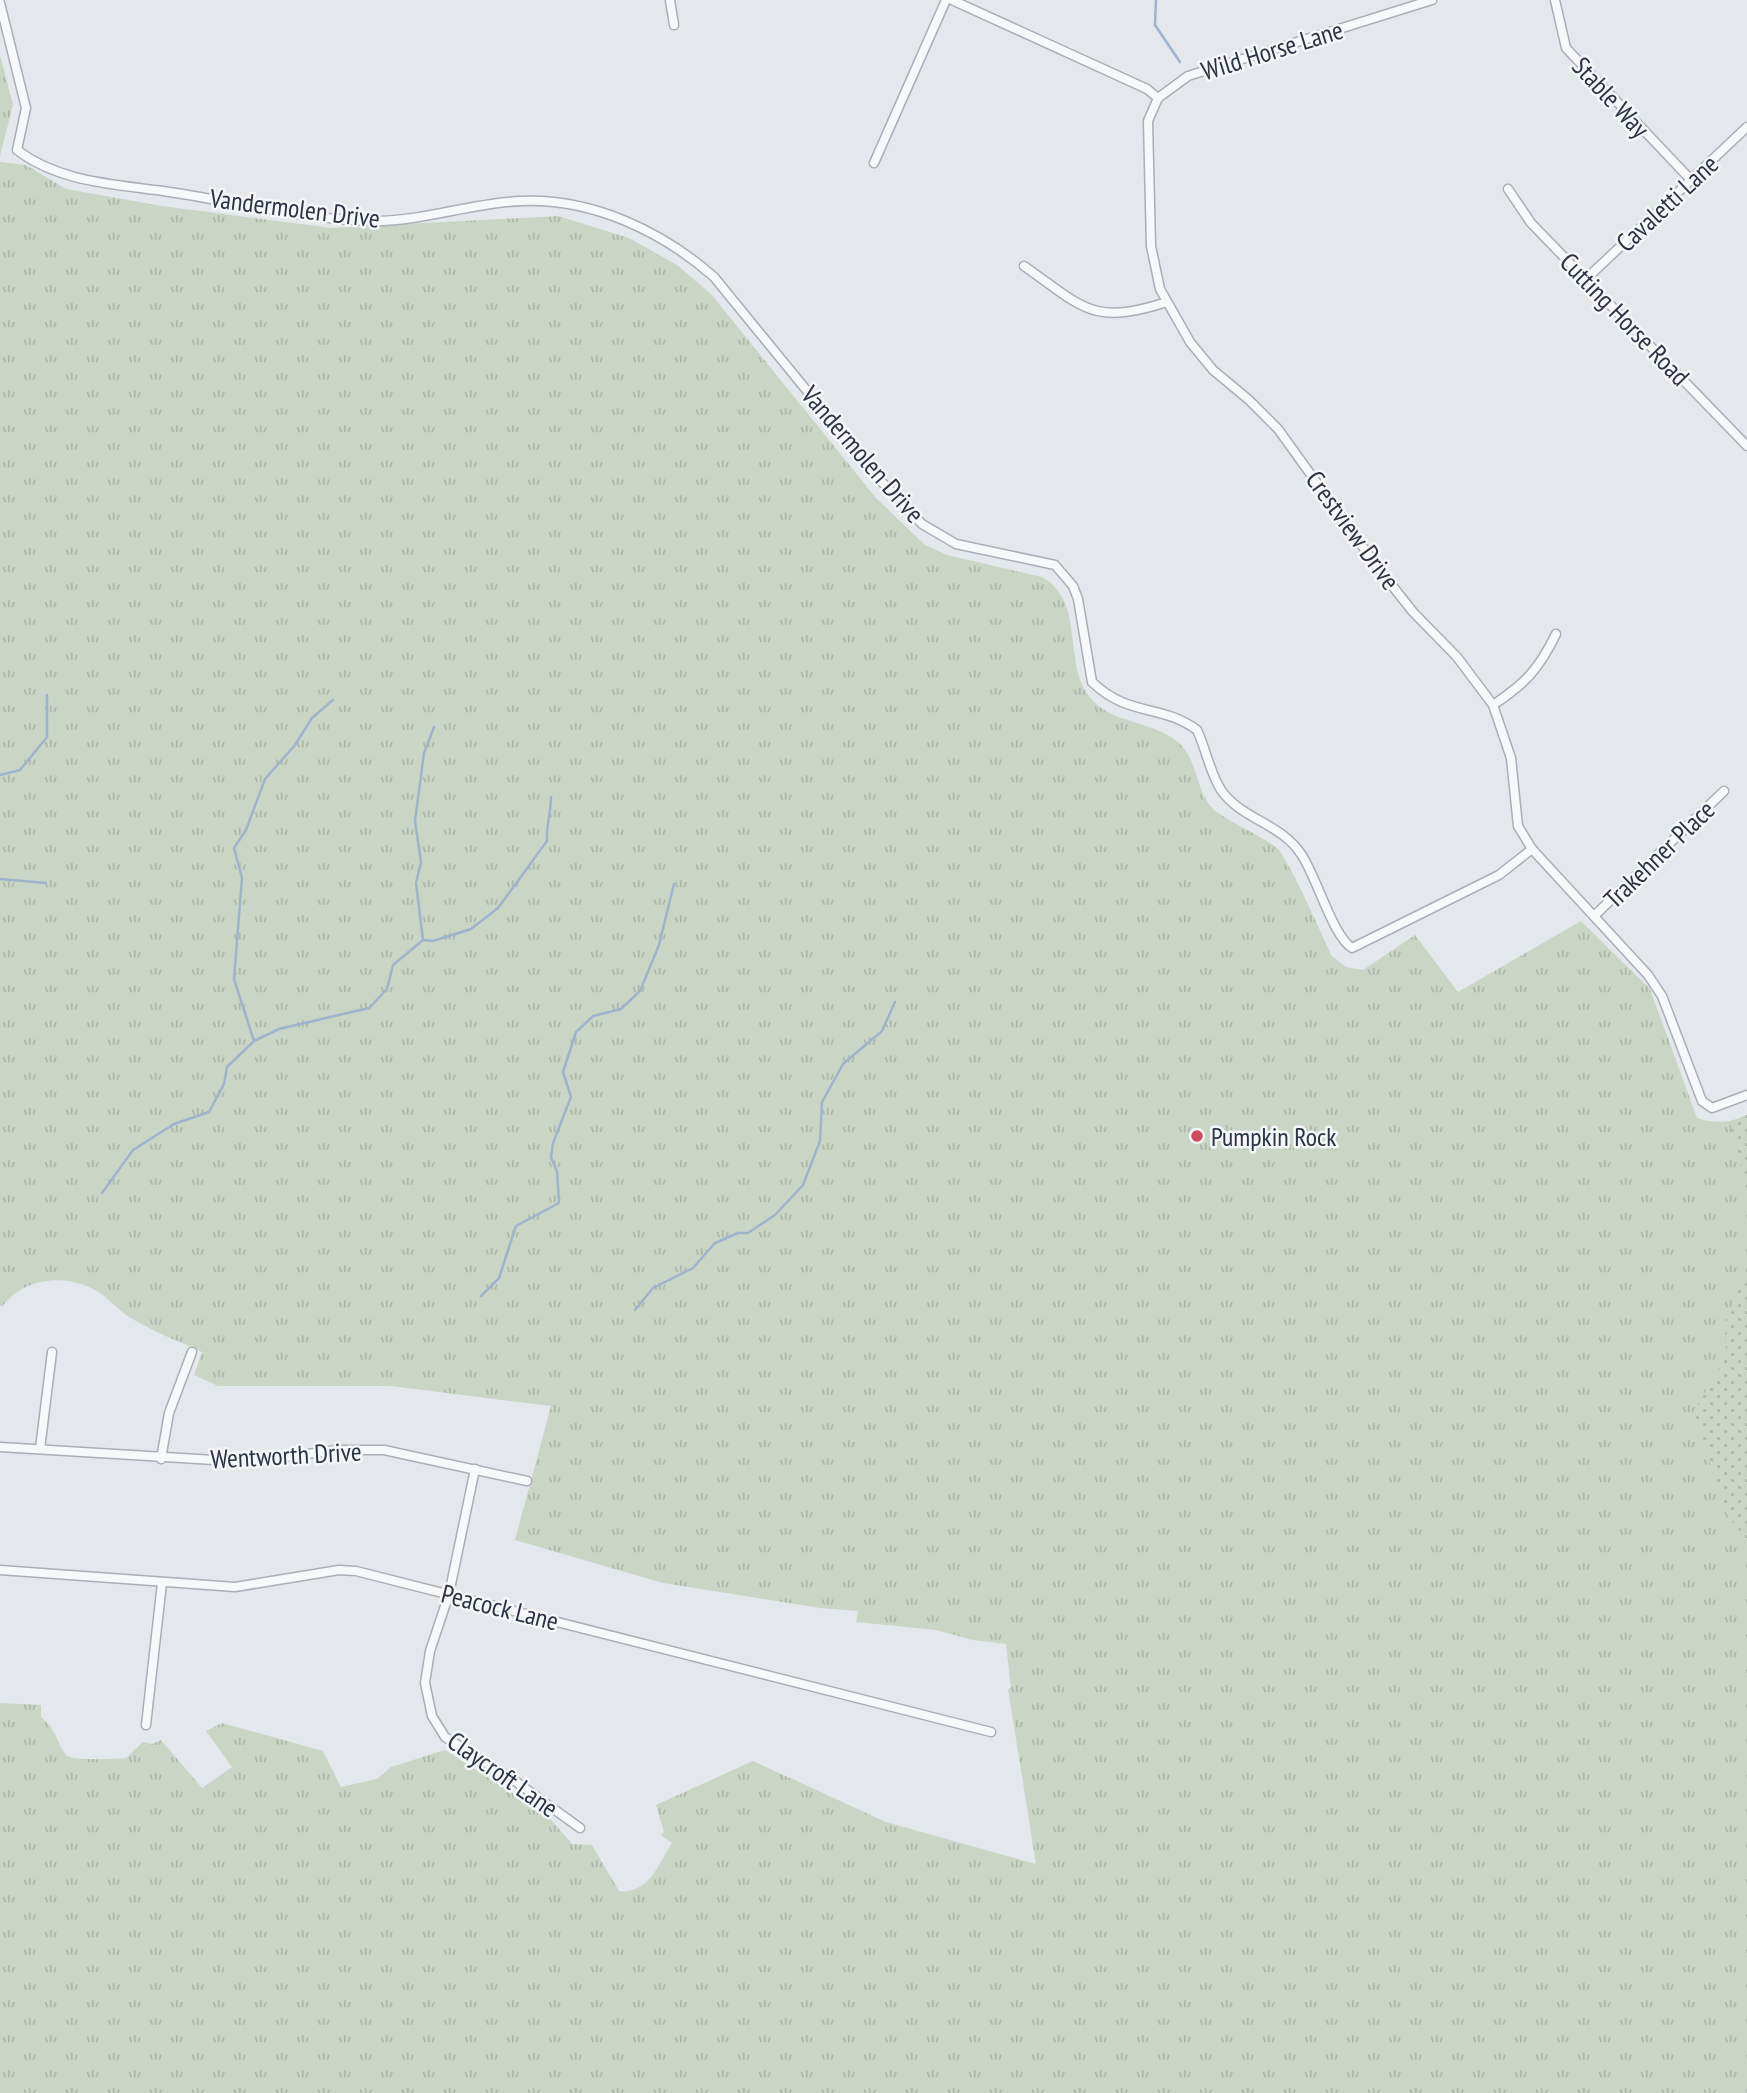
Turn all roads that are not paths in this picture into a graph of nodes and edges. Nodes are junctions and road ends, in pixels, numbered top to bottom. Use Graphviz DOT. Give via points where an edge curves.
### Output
graph roads {
  1 [pos="670,0"];
  2 [pos="946,0"];
  3 [pos="952,0"];
  4 [pos="1432,0"];
  5 [pos="1555,0"];
  6 [pos="0,3"];
  7 [pos="674,25"];
  8 [pos="1158,98"];
  9 [pos="1747,127"];
  10 [pos="874,163"];
  11 [pos="1691,180"];
  12 [pos="1507,189"];
  13 [pos="1024,266"];
  14 [pos="1587,278"];
  15 [pos="1167,302"];
  16 [pos="1747,446"];
  17 [pos="1556,634"];
  18 [pos="1493,705"];
  19 [pos="1724,791"];
  20 [pos="1532,849"];
  21 [pos="1594,916"];
  22 [pos="1747,1095"];
  23 [pos="52,1352"];
  24 [pos="192,1352"];
  25 [pos="0,1447"];
  26 [pos="40,1449"];
  27 [pos="161,1459"];
  28 [pos="475,1469"];
  29 [pos="527,1481"];
  30 [pos="0,1570"];
  31 [pos="162,1583"];
  32 [pos="449,1594"];
  33 [pos="146,1725"];
  34 [pos="991,1732"];
  35 [pos="580,1828"];
  1 -- 7 [label="street"];
  2 -- 10 [label="street"];
  3 -- 8 [label="street"];
  4 -- 8 [label="street, Wild Horse Lane" via="1188,76"];
  5 -- 11 [label="street, Stable Way" via="1566,48"];
  6 -- 20 [label="street, Vandermolen Drive" via="26,108 17,150 47,167 86,180 335,218 419,218 520,201 557,203 595,211 665,240 714,277 879,479 922,524 956,544 1055,565 1078,599 1092,682 1121,705 1169,714 1197,730 1221,790 1292,841 1343,942 1352,948 1499,875"];
  8 -- 15 [label="street, Crestview Drive" via="1148,121 1151,246"];
  9 -- 11 [label="street, Cavaletti Lane"];
  11 -- 14 [label="street, Cavaletti Lane"];
  12 -- 14 [label="street, Cutting Horse Road" via="1531,223"];
  13 -- 15 [label="street" via="1083,307 1110,315"];
  14 -- 16 [label="street, Cutting Horse Road"];
  15 -- 18 [label="street, Crestview Drive" via="1190,342 1213,370 1278,429 1376,565"];
  17 -- 18 [label="street" via="1540,667"];
  18 -- 20 [label="street, Crestview Drive" via="1511,758 1518,826"];
  19 -- 21 [label="street, Trakehner Place"];
  20 -- 21 [label="street, Crestview Drive"];
  21 -- 22 [label="street, Crestview Drive" via="1662,996 1702,1101 1712,1108"];
  23 -- 26 [label="street"];
  24 -- 27 [label="street" via="169,1413"];
  25 -- 26 [label="street, Wentworth Drive"];
  26 -- 27 [label="street, Wentworth Drive"];
  27 -- 28 [label="street, Wentworth Drive" via="247,1462 338,1450 384,1450"];
  28 -- 29 [label="street, Wentworth Drive"];
  28 -- 32 [label="street, Claycroft Lane"];
  30 -- 31 [label="street, Peacock Lane"];
  31 -- 32 [label="street, Peacock Lane" via="245,1587 348,1570"];
  31 -- 33 [label="street"];
  32 -- 34 [label="street, Peacock Lane"];
  32 -- 35 [label="street, Claycroft Lane" via="430,1651 425,1684 432,1716 445,1738"];
}
